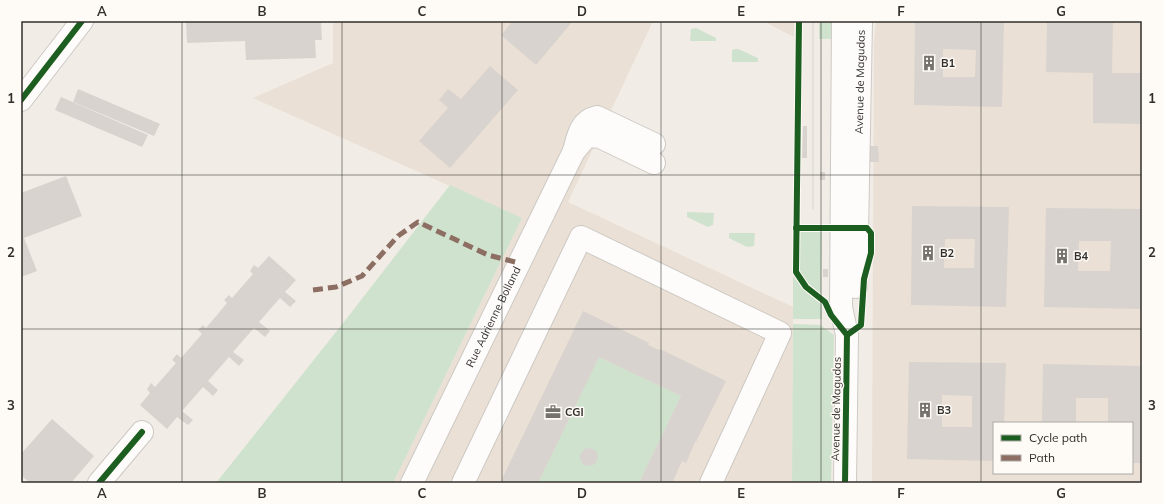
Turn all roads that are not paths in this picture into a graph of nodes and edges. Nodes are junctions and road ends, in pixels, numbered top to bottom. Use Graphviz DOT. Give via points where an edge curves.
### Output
graph roads {
  1 [pos="82,21"];
  2 [pos="843,21"];
  3 [pos="861,21"];
  4 [pos="21,100"];
  5 [pos="574,150"];
  6 [pos="847,335"];
  7 [pos="142,432"];
  8 [pos="99,483"];
  9 [pos="412,483"];
  10 [pos="463,483"];
  11 [pos="711,483"];
  12 [pos="845,483"];
  1 -- 4 [label="main road"];
  2 -- 6 [label="main road, Avenue de Magudas" via="841,307"];
  3 -- 6 [label="main road, Avenue de Magudas" via="855,307"];
  5 -- 5 [label="main road, Rue Adrienne Bolland" via="581,147 654,162 597,117 584,123"];
  5 -- 9 [label="main road, Rue Adrienne Bolland"];
  6 -- 12 [label="main road, Avenue de Magudas"];
  7 -- 8 [label="main road"];
  10 -- 11 [label="main road" via="581,237 780,333"];
}
